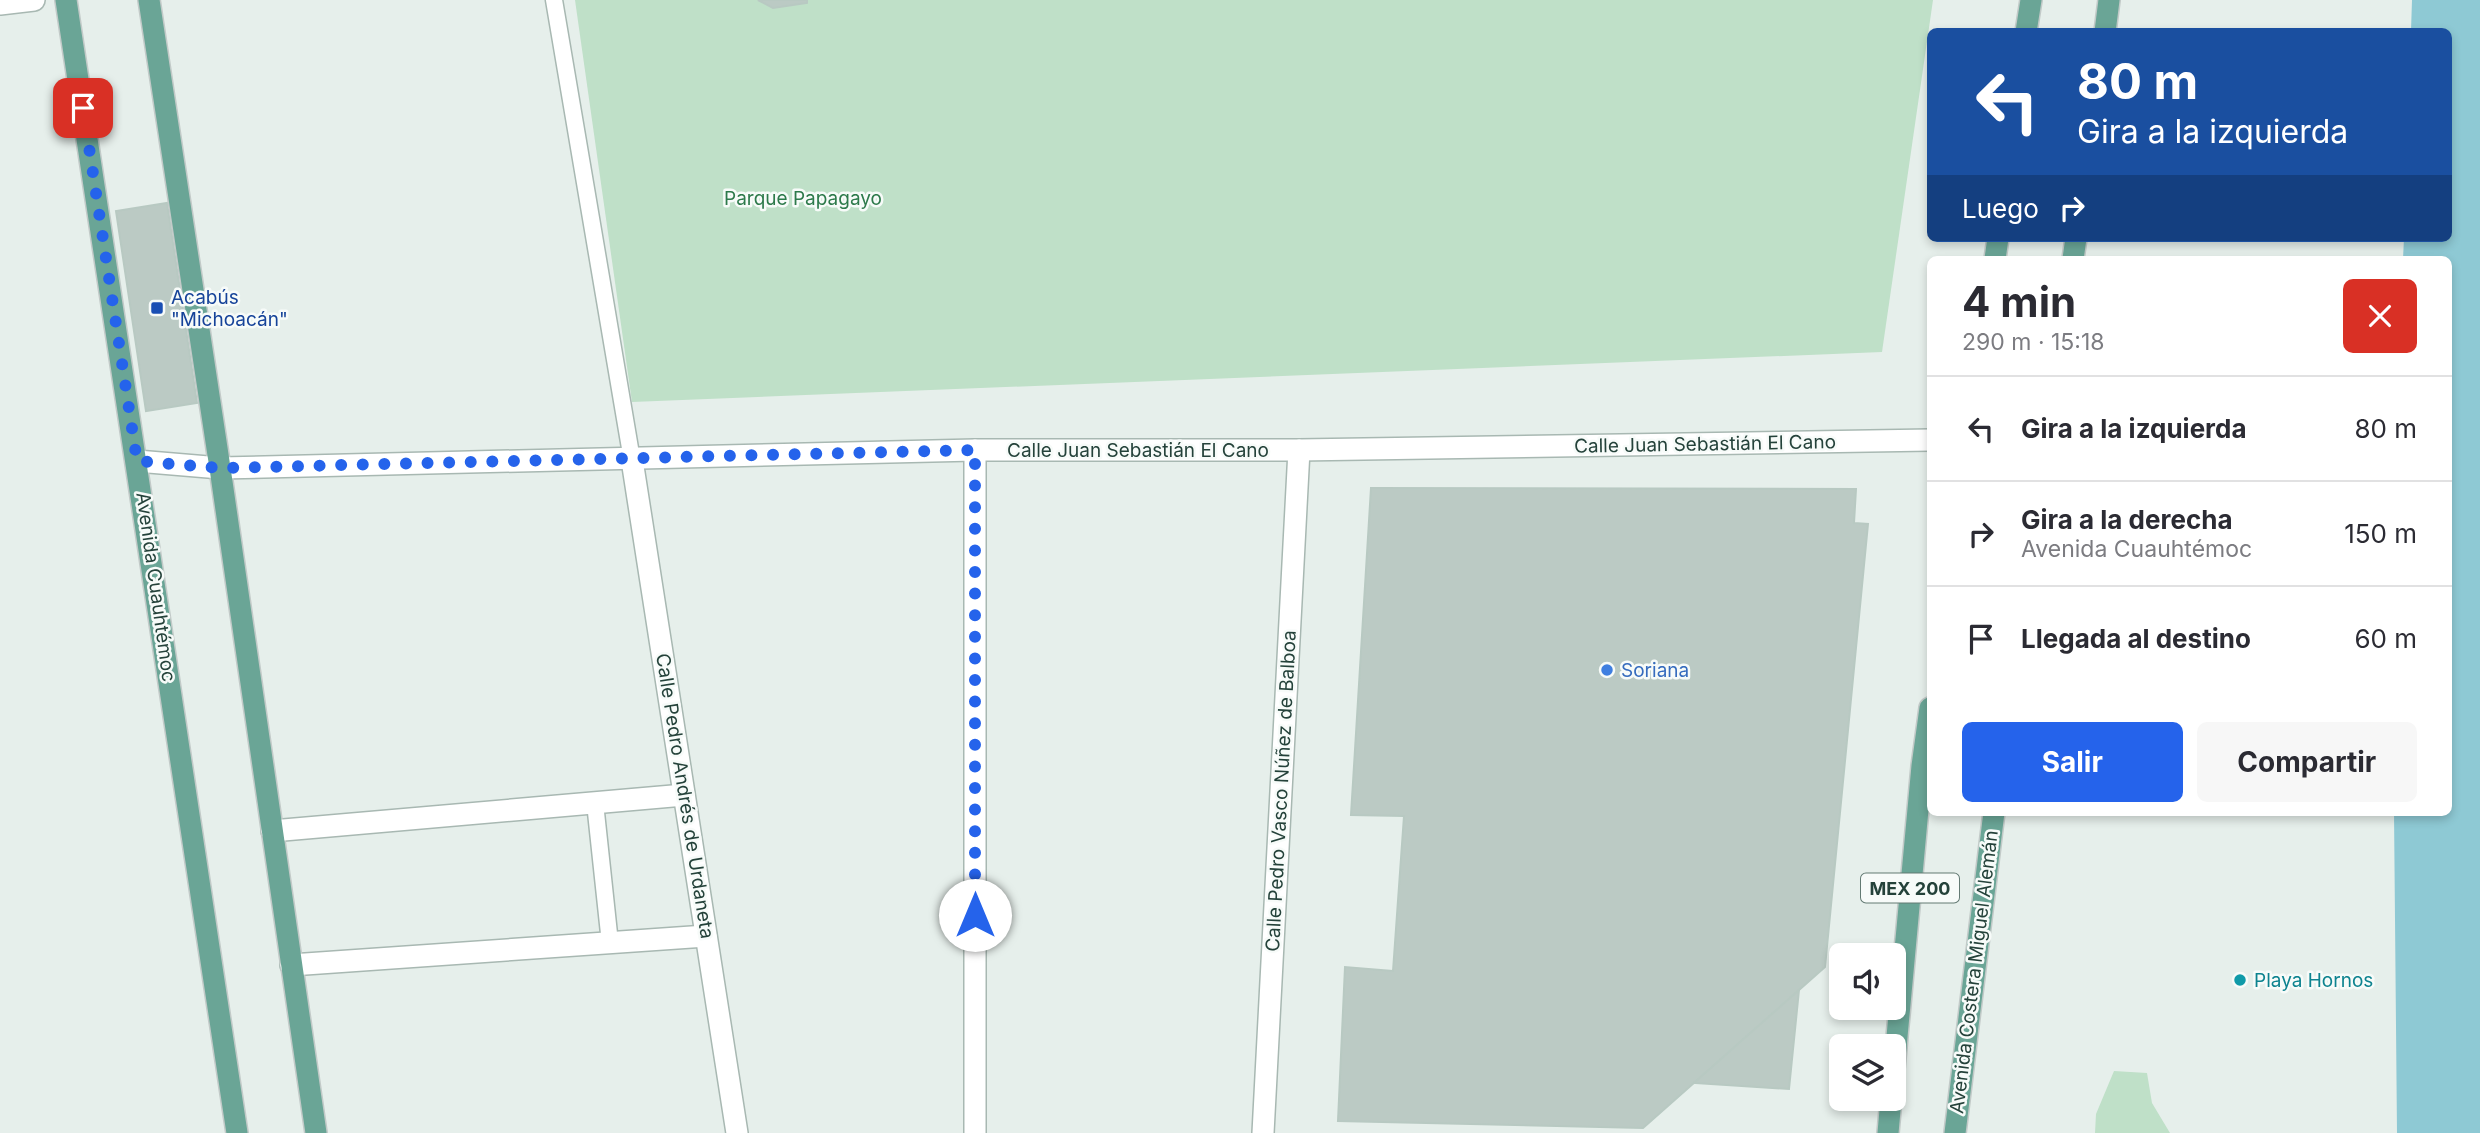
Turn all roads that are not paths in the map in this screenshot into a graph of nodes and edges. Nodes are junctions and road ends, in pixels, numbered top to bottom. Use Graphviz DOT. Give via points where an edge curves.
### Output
graph roads {
  1 [pos="34,0"];
  2 [pos="66,0"];
  3 [pos="149,0"];
  4 [pos="554,0"];
  5 [pos="2031,0"];
  6 [pos="2109,0"];
  7 [pos="0,4"];
  8 [pos="2027,28"];
  9 [pos="2106,28"];
  10 [pos="1927,440"];
  11 [pos="975,450"];
  12 [pos="1299,450"];
  13 [pos="632,460"];
  14 [pos="137,461"];
  15 [pos="220,468"];
  16 [pos="1927,730"];
  17 [pos="684,795"];
  18 [pos="595,803"];
  19 [pos="1994,816"];
  20 [pos="272,831"];
  21 [pos="706,936"];
  22 [pos="610,943"];
  23 [pos="291,965"];
  24 [pos="1897,1034"];
  25 [pos="1890,1111"];
  26 [pos="237,1133"];
  27 [pos="316,1133"];
  28 [pos="737,1133"];
  29 [pos="975,1133"];
  30 [pos="1263,1133"];
  31 [pos="1888,1133"];
  32 [pos="1955,1133"];
  1 -- 7 [label="street"];
  2 -- 14 [label="main road, Avenida Cuauhtémoc"];
  3 -- 15 [label="main road"];
  4 -- 13 [label="lane"];
  5 -- 8 [label="main road"];
  6 -- 9 [label="main road"];
  10 -- 12 [label="street, Calle Juan Sebastián El Cano"];
  11 -- 12 [label="street, Calle Juan Sebastián El Cano"];
  11 -- 13 [label="street, Calle Juan Sebastián El Cano"];
  11 -- 29 [label="street"];
  12 -- 30 [label="street, Calle Pedro Vasco Núñez de Balboa"];
  13 -- 15 [label="street, Calle Juan Sebastián El Cano"];
  13 -- 17 [label="street, Calle Pedro Andrés de Urdaneta"];
  14 -- 15 [label="street, Calle Juan Sebastián El Cano"];
  14 -- 26 [label="main road, Avenida Cuauhtémoc"];
  15 -- 20 [label="main road"];
  16 -- 24 [label="main road, MEX 200"];
  17 -- 18 [label="street"];
  17 -- 21 [label="street, Calle Pedro Andrés de Urdaneta"];
  18 -- 20 [label="street"];
  18 -- 22 [label="lane"];
  19 -- 32 [label="main road, Avenida Costera Miguel Alemán / MEX 200"];
  20 -- 23 [label="main road"];
  21 -- 22 [label="street"];
  21 -- 28 [label="street, Calle Pedro Andrés de Urdaneta"];
  22 -- 23 [label="street"];
  23 -- 27 [label="main road"];
  25 -- 31 [label="main road"];
}
